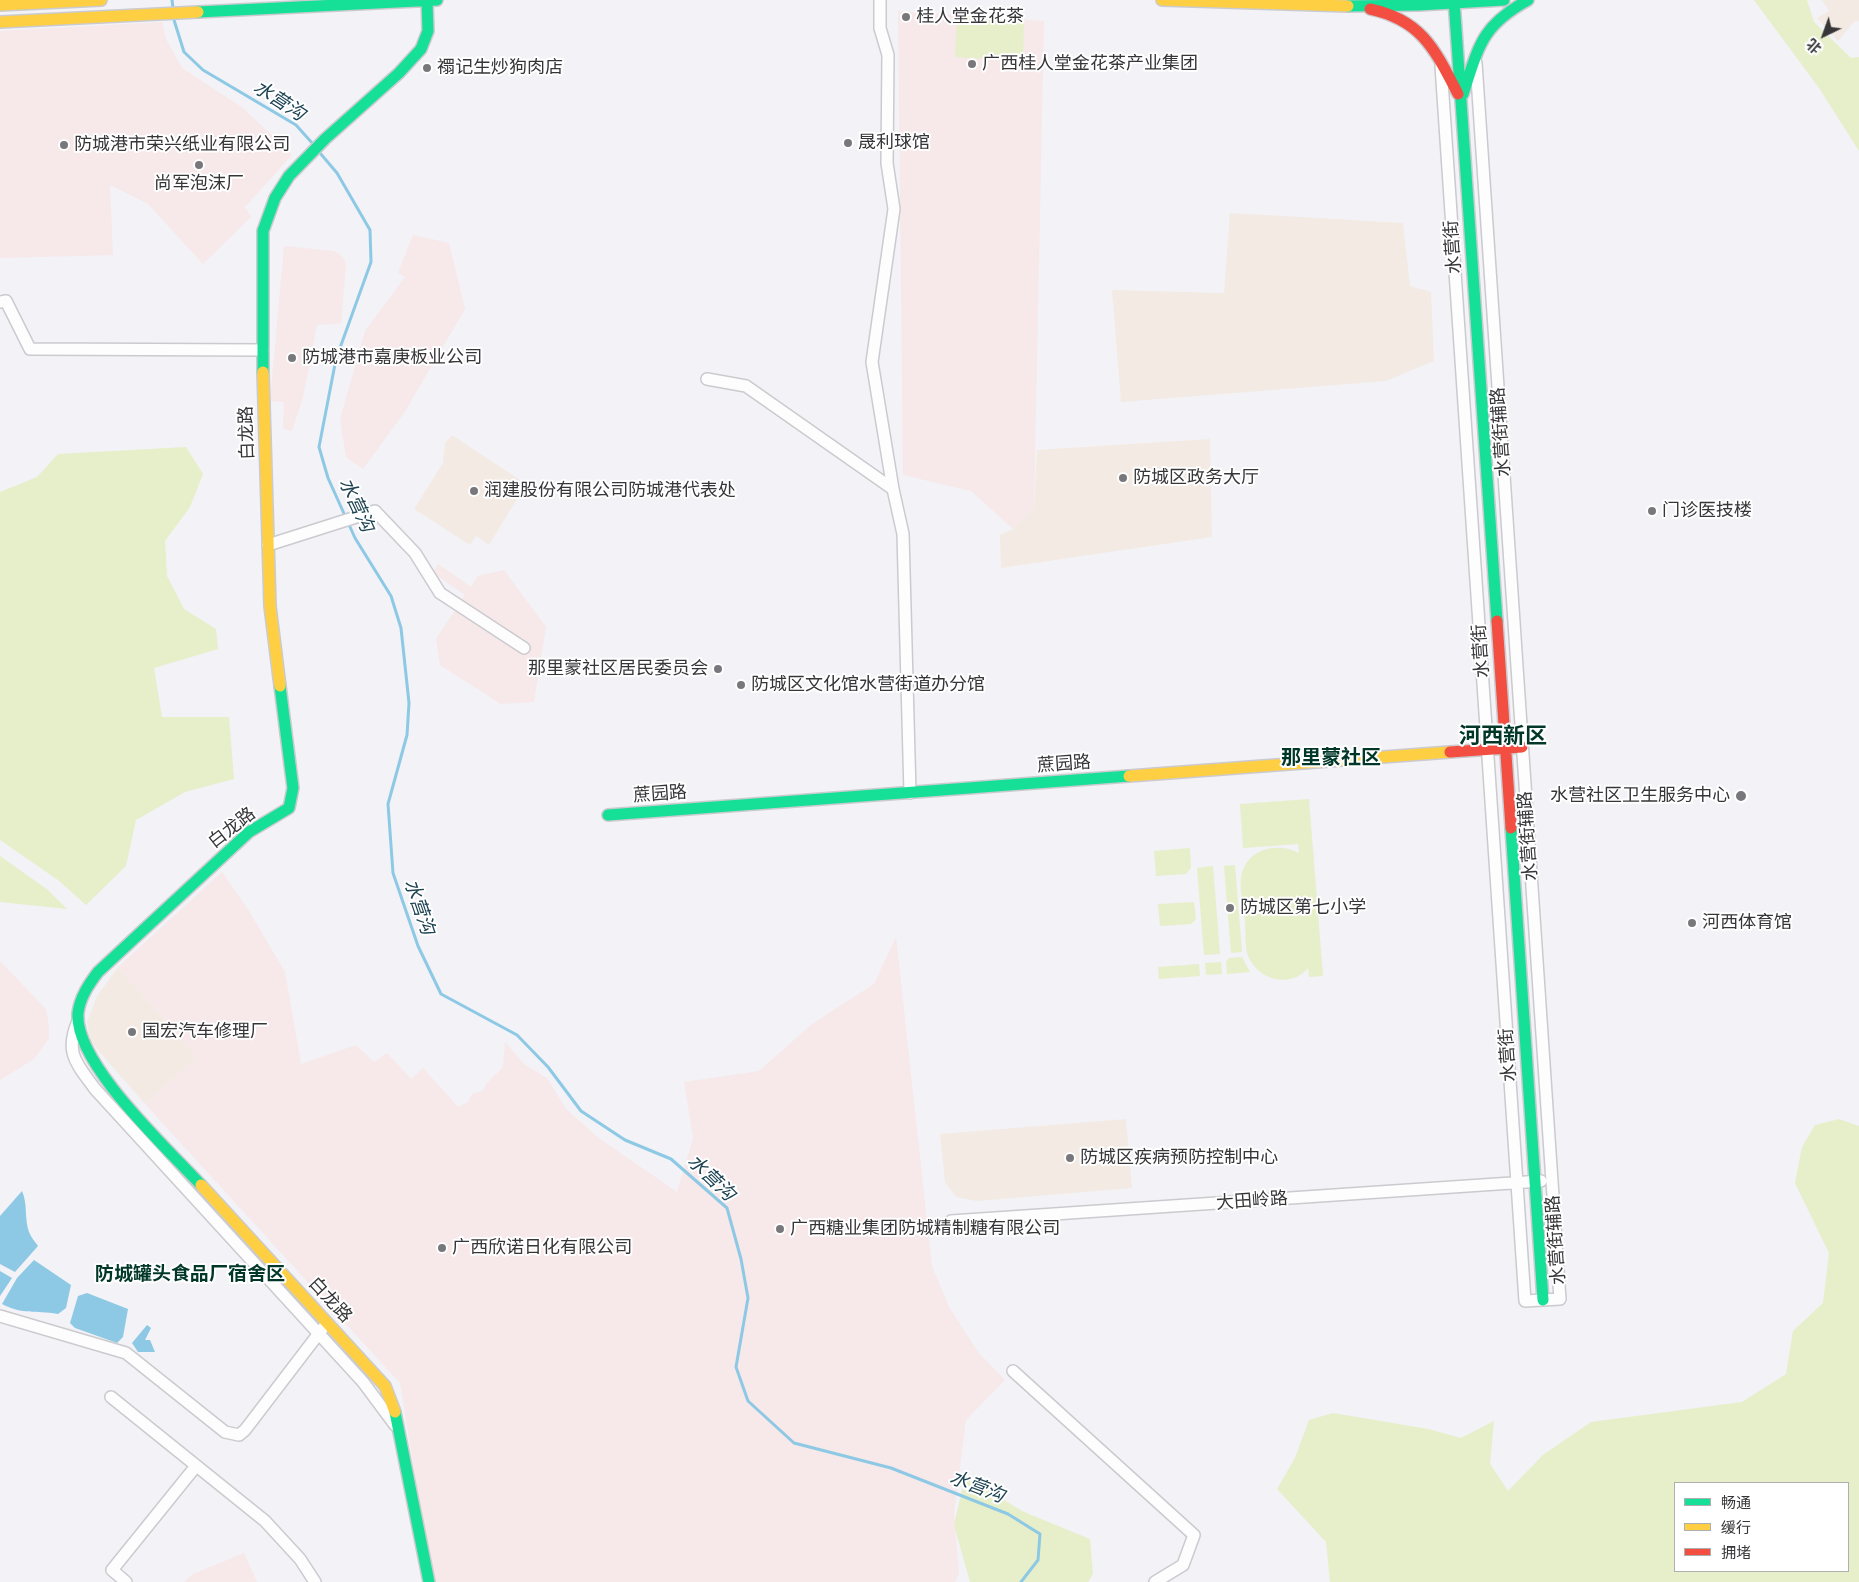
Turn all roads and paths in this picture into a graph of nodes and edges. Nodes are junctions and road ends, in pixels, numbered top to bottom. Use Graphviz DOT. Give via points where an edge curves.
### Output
graph roads {
  1 [pos="101,0"];
  2 [pos="427,0"];
  3 [pos="437,0"];
  4 [pos="880,0"];
  5 [pos="1162,0"];
  6 [pos="1504,0"];
  7 [pos="1528,0"];
  8 [pos="28,2"];
  9 [pos="1454,2"];
  10 [pos="0,5"];
  11 [pos="1361,7"];
  12 [pos="29,20"];
  13 [pos="0,22"];
  14 [pos="1476,56"];
  15 [pos="1440,60"];
  16 [pos="1461,100"];
  17 [pos="0,302"];
  18 [pos="263,350"];
  19 [pos="706,379"];
  20 [pos="893,489"];
  21 [pos="268,545"];
  22 [pos="524,648"];
  23 [pos="1522,747"];
  24 [pos="1505,748"];
  25 [pos="1487,750"];
  26 [pos="910,793"];
  27 [pos="608,815"];
  28 [pos="78,1021"];
  29 [pos="1552,1180"];
  30 [pos="1534,1181"];
  31 [pos="1517,1183"];
  32 [pos="951,1221"];
  33 [pos="1542,1300"];
  34 [pos="0,1316"];
  35 [pos="327,1323"];
  36 [pos="319,1334"];
  37 [pos="1013,1371"];
  38 [pos="111,1397"];
  39 [pos="400,1430"];
  40 [pos="196,1466"];
  41 [pos="126,1582"];
  42 [pos="314,1582"];
  43 [pos="429,1582"];
  44 [pos="1155,1582"];
  1 -- 8 [label="street"];
  2 -- 3 [label="street"];
  2 -- 12 [label="street"];
  2 -- 18 [label="street, 白龙路" via="428,32 421,49 325,139 275,198 263,231"];
  4 -- 20 [label="street" via="880,28 888,54 887,163 894,209 872,362"];
  5 -- 11 [label="street"];
  6 -- 9 [label="street"];
  7 -- 14 [label="street" via="1507,10 1491,24 1481,39"];
  8 -- 10 [label="street"];
  8 -- 12 [label="street"];
  9 -- 11 [label="street"];
  9 -- 16 [label="street, 水营街"];
  11 -- 15 [label="street" via="1396,15 1413,27"];
  12 -- 13 [label="street"];
  14 -- 16 [label="street"];
  14 -- 23 [label="street, 水营街辅路"];
  15 -- 16 [label="street"];
  15 -- 25 [label="street, 水营街辅路"];
  16 -- 24 [label="street, 水营街"];
  17 -- 18 [label="street" via="6,301 30,350"];
  18 -- 21 [label="street, 白龙路"];
  19 -- 20 [label="street" via="746,386"];
  20 -- 26 [label="street" via="903,534"];
  21 -- 22 [label="street" via="375,511 415,553 440,593"];
  21 -- 28 [label="street, 白龙路" via="270,606 293,788 289,808 249,832 98,972 83,995"];
  23 -- 24 [label="street, 蔗园路"];
  23 -- 29 [label="street, 水营街辅路"];
  24 -- 25 [label="street, 蔗园路"];
  24 -- 30 [label="street, 水营街"];
  25 -- 26 [label="street, 蔗园路"];
  25 -- 31 [label="street, 水营街辅路"];
  26 -- 27 [label="street, 蔗园路"];
  28 -- 35 [label="street, 白龙路" via="85,1048 104,1079"];
  28 -- 36 [label="street" via="71,1036 71,1053 95,1089"];
  29 -- 30 [label="street, 大田岭路"];
  29 -- 33 [label="street, 水营街辅路" via="1560,1298"];
  30 -- 31 [label="street, 大田岭路"];
  30 -- 33 [label="street, 水营街"];
  31 -- 32 [label="street, 大田岭路"];
  31 -- 33 [label="street, 水营街辅路" via="1525,1301"];
  34 -- 36 [label="street" via="126,1353 225,1432 239,1435"];
  35 -- 36 [label="street"];
  35 -- 39 [label="street, 白龙路" via="385,1386"];
  36 -- 39 [label="street"];
  37 -- 44 [label="street" via="1194,1535 1183,1565"];
  38 -- 40 [label="street"];
  39 -- 43 [label="street, 白龙路"];
  40 -- 41 [label="street" via="112,1570"];
  40 -- 42 [label="street" via="285,1540"];
}
